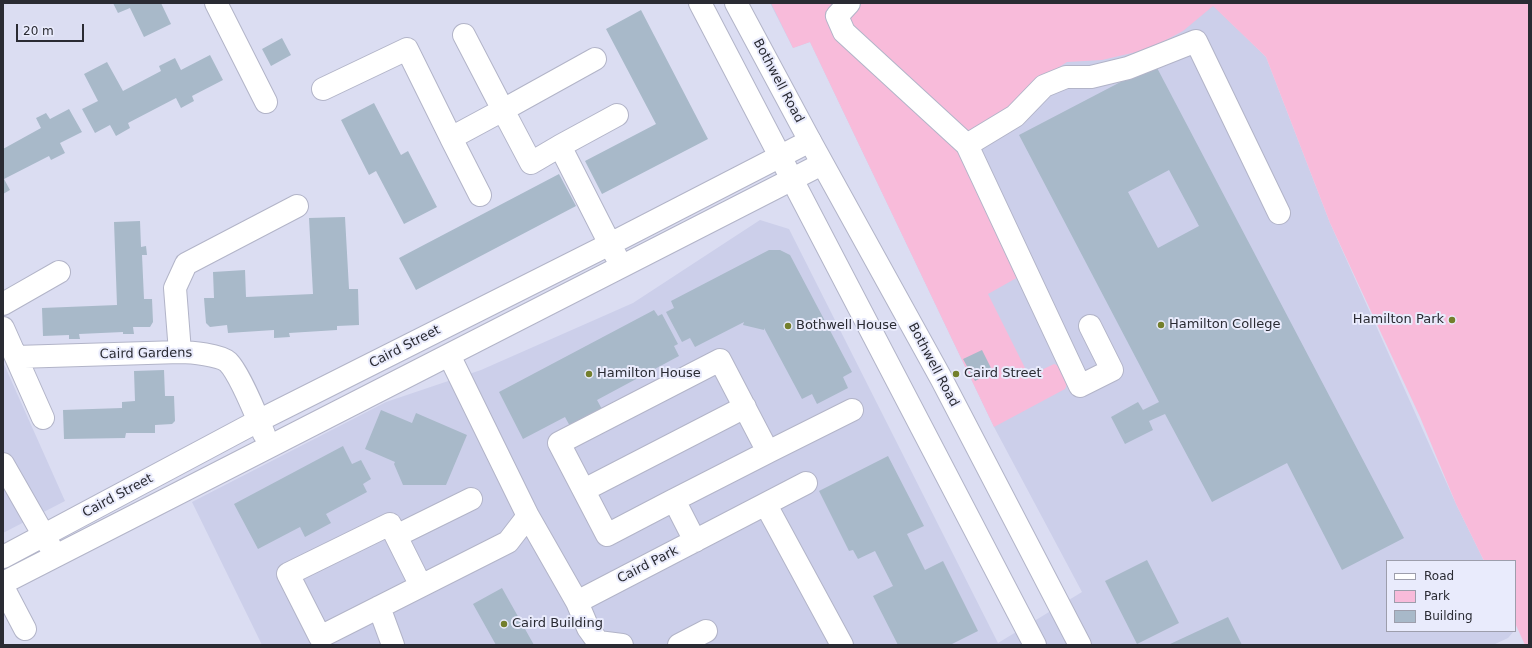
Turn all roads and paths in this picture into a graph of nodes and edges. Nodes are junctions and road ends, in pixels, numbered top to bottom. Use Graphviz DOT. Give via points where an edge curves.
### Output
graph roads {
  1 [pos="216,3"];
  2 [pos="700,3"];
  3 [pos="736,3"];
  4 [pos="849,3"];
  5 [pos="464,35"];
  6 [pos="595,59"];
  7 [pos="323,89"];
  8 [pos="266,102"];
  9 [pos="503,110"];
  10 [pos="617,115"];
  11 [pos="451,138"];
  12 [pos="810,141"];
  13 [pos="967,145"];
  14 [pos="560,146"];
  15 [pos="780,156"];
  16 [pos="822,164"];
  17 [pos="791,179"];
  18 [pos="480,195"];
  19 [pos="297,206"];
  20 [pos="1280,213"];
  21 [pos="610,244"];
  22 [pos="621,266"];
  23 [pos="59,272"];
  24 [pos="3,304"];
  25 [pos="1090,326"];
  26 [pos="3,328"];
  27 [pos="180,352"];
  28 [pos="449,355"];
  29 [pos="16,357"];
  30 [pos="744,407"];
  31 [pos="852,410"];
  32 [pos="43,418"];
  33 [pos="258,420"];
  34 [pos="269,446"];
  35 [pos="768,452"];
  36 [pos="6,477"];
  37 [pos="806,484"];
  38 [pos="584,490"];
  39 [pos="471,499"];
  40 [pos="674,500"];
  41 [pos="766,505"];
  42 [pos="528,516"];
  43 [pos="44,536"];
  44 [pos="396,536"];
  45 [pos="695,541"];
  46 [pos="55,556"];
  47 [pos="3,557"];
  48 [pos="3,583"];
  49 [pos="421,586"];
  50 [pos="3,587"];
  51 [pos="577,602"];
  52 [pos="379,607"];
  53 [pos="25,629"];
  54 [pos="706,631"];
  55 [pos="312,641"];
  56 [pos="393,645"];
  57 [pos="622,645"];
  58 [pos="679,645"];
  59 [pos="842,645"];
  60 [pos="1035,645"];
  61 [pos="1080,645"];
  1 -- 8 [label="street"];
  2 -- 15 [label="street"];
  3 -- 12 [label="street, Bothwell Road"];
  4 -- 13 [label="street" via="837,16 844,32"];
  5 -- 9 [label="street"];
  6 -- 9 [label="street"];
  7 -- 11 [label="street" via="407,49"];
  9 -- 11 [label="street"];
  9 -- 14 [label="street" via="531,163"];
  10 -- 14 [label="street"];
  11 -- 18 [label="street"];
  12 -- 15 [label="street, Caird Street"];
  12 -- 16 [label="street, Bothwell Road"];
  13 -- 20 [label="street" via="1015,116 1044,86 1066,77 1092,77 1128,68 1196,41"];
  13 -- 25 [label="street" via="1080,386 1112,370"];
  14 -- 21 [label="street"];
  15 -- 17 [label="street"];
  15 -- 21 [label="street, Caird Street"];
  16 -- 17 [label="street, Caird Street"];
  16 -- 61 [label="street, Bothwell Road" via="942,380"];
  17 -- 22 [label="street, Caird Street"];
  17 -- 60 [label="street"];
  19 -- 27 [label="street" via="186,264 175,288"];
  21 -- 22 [label="street"];
  21 -- 33 [label="street, Caird Street"];
  22 -- 28 [label="street, Caird Street"];
  23 -- 24 [label="street"];
  26 -- 29 [label="street"];
  27 -- 29 [label="street, Caird Gardens"];
  27 -- 33 [label="street, Caird Gardens" via="202,353 227,361 238,377"];
  28 -- 34 [label="street, Caird Street"];
  28 -- 42 [label="street"];
  29 -- 32 [label="street"];
  30 -- 35 [label="street"];
  30 -- 38 [label="street"];
  30 -- 38 [label="street" via="720,360 560,443"];
  31 -- 35 [label="street"];
  33 -- 34 [label="street, Caird Gardens"];
  33 -- 43 [label="street, Caird Street"];
  34 -- 46 [label="street, Caird Street"];
  35 -- 40 [label="street"];
  36 -- 43 [label="street"];
  37 -- 41 [label="street, Caird Park"];
  38 -- 40 [label="street" via="607,535"];
  39 -- 44 [label="street"];
  40 -- 45 [label="street"];
  41 -- 45 [label="street, Caird Park"];
  41 -- 59 [label="street"];
  42 -- 49 [label="street" via="508,542"];
  42 -- 51 [label="street"];
  43 -- 46 [label="street"];
  43 -- 47 [label="street, Caird Street"];
  44 -- 49 [label="street"];
  44 -- 55 [label="street" via="390,524 288,574"];
  45 -- 51 [label="street, Caird Park"];
  46 -- 48 [label="street, Caird Street"];
  49 -- 52 [label="street"];
  50 -- 53 [label="street"];
  51 -- 57 [label="street" via="588,628 598,642"];
  52 -- 55 [label="street"];
  52 -- 56 [label="street"];
  54 -- 58 [label="street"];
}
